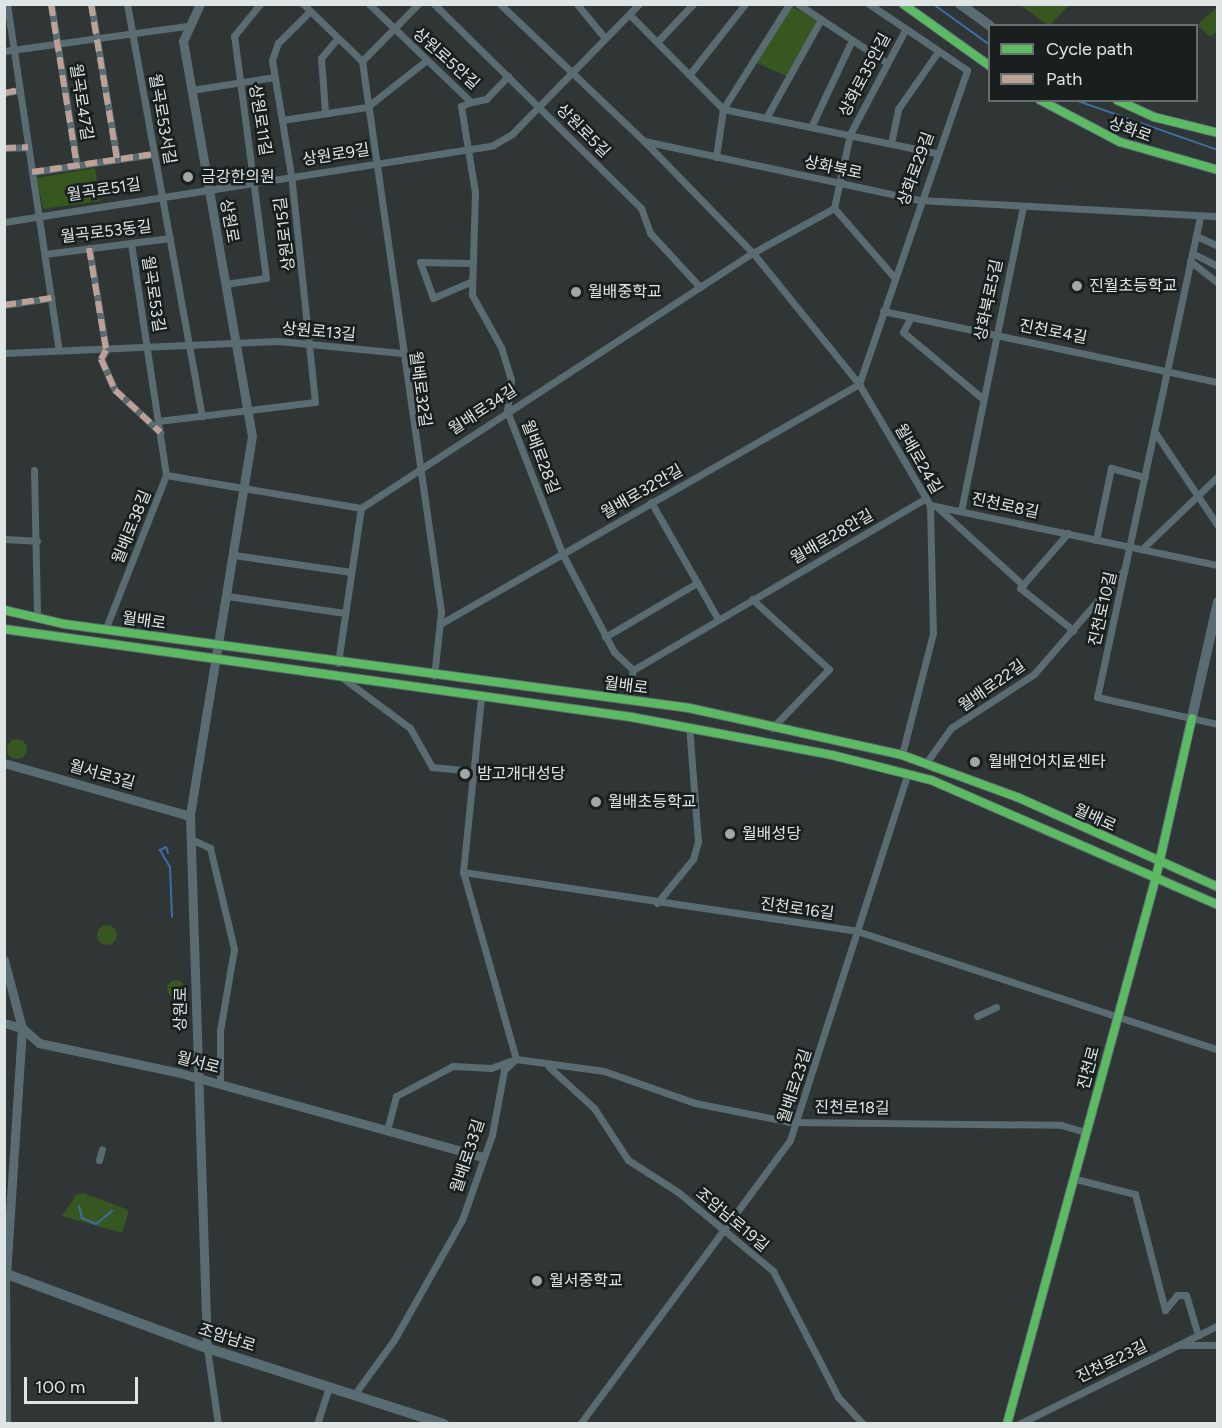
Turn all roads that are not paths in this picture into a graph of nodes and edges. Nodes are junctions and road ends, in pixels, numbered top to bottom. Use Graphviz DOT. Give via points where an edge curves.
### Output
graph roads {
  1 [pos="7,4"];
  2 [pos="51,4"];
  3 [pos="91,4"];
  4 [pos="127,4"];
  5 [pos="200,4"];
  6 [pos="260,4"];
  7 [pos="303,4"];
  8 [pos="369,4"];
  9 [pos="418,4"];
  10 [pos="434,4"];
  11 [pos="500,4"];
  12 [pos="639,4"];
  13 [pos="693,4"];
  14 [pos="745,4"];
  15 [pos="789,4"];
  16 [pos="798,4"];
  17 [pos="869,4"];
  18 [pos="903,4"];
  19 [pos="960,4"];
  20 [pos="577,5"];
  21 [pos="310,11"];
  22 [pos="630,15"];
  23 [pos="821,19"];
  24 [pos="988,25"];
  25 [pos="187,26"];
  26 [pos="394,29"];
  27 [pos="905,30"];
  28 [pos="132,32"];
  29 [pos="97,37"];
  30 [pos="604,37"];
  31 [pos="338,38"];
  32 [pos="852,40"];
  33 [pos="657,42"];
  34 [pos="57,43"];
  35 [pos="14,49"];
  36 [pos="4,51"];
  37 [pos="937,53"];
  38 [pos="427,60"];
  39 [pos="362,61"];
  40 [pos="884,61"];
  41 [pos="988,65"];
  42 [pos="571,72"];
  43 [pos="689,75"];
  44 [pos="508,76"];
  45 [pos="275,77"];
  46 [pos="240,81"];
  47 [pos="20,90"];
  48 [pos="191,90"];
  49 [pos="4,93"];
  50 [pos="471,102"];
  51 [pos="1044,102"];
  52 [pos="1121,102"];
  53 [pos="538,105"];
  54 [pos="368,107"];
  55 [pos="723,109"];
  56 [pos="325,112"];
  57 [pos="766,118"];
  58 [pos="282,120"];
  59 [pos="811,127"];
  60 [pos="1218,133"];
  61 [pos="850,134"];
  62 [pos="644,141"];
  63 [pos="891,143"];
  64 [pos="28,147"];
  65 [pos="4,148"];
  66 [pos="469,148"];
  67 [pos="936,153"];
  68 [pos="154,154"];
  69 [pos="716,156"];
  70 [pos="117,159"];
  71 [pos="374,162"];
  72 [pos="78,166"];
  73 [pos="1218,170"];
  74 [pos="32,172"];
  75 [pos="291,175"];
  76 [pos="256,181"];
  77 [pos="843,184"];
  78 [pos="208,188"];
  79 [pos="162,195"];
  80 [pos="919,200"];
  81 [pos="1023,206"];
  82 [pos="834,208"];
  83 [pos="39,214"];
  84 [pos="1218,216"];
  85 [pos="1200,217"];
  86 [pos="4,222"];
  87 [pos="1196,236"];
  88 [pos="170,238"];
  89 [pos="131,243"];
  90 [pos="1218,246"];
  91 [pos="89,248"];
  92 [pos="753,253"];
  93 [pos="1192,253"];
  94 [pos="45,254"];
  95 [pos="1190,261"];
  96 [pos="470,263"];
  97 [pos="1218,266"];
  98 [pos="894,277"];
  99 [pos="470,282"];
  100 [pos="1218,283"];
  101 [pos="225,284"];
  102 [pos="700,287"];
  103 [pos="51,298"];
  104 [pos="4,304"];
  105 [pos="883,311"];
  106 [pos="911,317"];
  107 [pos="996,334"];
  108 [pos="235,342"];
  109 [pos="312,344"];
  110 [pos="189,345"];
  111 [pos="148,349"];
  112 [pos="59,350"];
  113 [pos="106,350"];
  114 [pos="4,353"];
  115 [pos="401,353"];
  116 [pos="1166,369"];
  117 [pos="1218,382"];
  118 [pos="859,384"];
  119 [pos="983,399"];
  120 [pos="247,410"];
  121 [pos="507,411"];
  122 [pos="202,416"];
  123 [pos="158,421"];
  124 [pos="1154,431"];
  125 [pos="160,432"];
  126 [pos="418,468"];
  127 [pos="34,470"];
  128 [pos="166,476"];
  129 [pos="1218,476"];
  130 [pos="1145,477"];
  131 [pos="244,487"];
  132 [pos="1198,496"];
  133 [pos="651,502"];
  134 [pos="930,503"];
  135 [pos="361,508"];
  136 [pos="961,511"];
  137 [pos="1218,526"];
  138 [pos="1068,533"];
  139 [pos="4,539"];
  140 [pos="1096,540"];
  141 [pos="37,541"];
  142 [pos="1131,547"];
  143 [pos="1142,549"];
  144 [pos="562,553"];
  145 [pos="234,555"];
  146 [pos="1218,565"];
  147 [pos="1126,568"];
  148 [pos="351,572"];
  149 [pos="697,583"];
  150 [pos="1021,586"];
  151 [pos="227,596"];
  152 [pos="753,599"];
  153 [pos="1218,602"];
  154 [pos="4,610"];
  155 [pos="345,613"];
  156 [pos="37,618"];
  157 [pos="718,619"];
  158 [pos="440,624"];
  159 [pos="4,629"];
  160 [pos="105,630"];
  161 [pos="1073,630"];
  162 [pos="605,637"];
  163 [pos="220,646"];
  164 [pos="217,660"];
  165 [pos="338,663"];
  166 [pos="633,670"];
  167 [pos="434,676"];
  168 [pos="343,677"];
  169 [pos="481,697"];
  170 [pos="628,700"];
  171 [pos="1192,718"];
  172 [pos="1218,724"];
  173 [pos="689,726"];
  174 [pos="772,728"];
  175 [pos="902,755"];
  176 [pos="4,763"];
  177 [pos="926,763"];
  178 [pos="473,771"];
  179 [pos="908,772"];
  180 [pos="190,816"];
  181 [pos="193,840"];
  182 [pos="1160,862"];
  183 [pos="463,872"];
  184 [pos="1156,877"];
  185 [pos="1218,888"];
  186 [pos="657,903"];
  187 [pos="1218,905"];
  188 [pos="857,931"];
  189 [pos="4,960"];
  190 [pos="996,1007"];
  191 [pos="1117,1014"];
  192 [pos="978,1016"];
  193 [pos="4,1023"];
  194 [pos="22,1028"];
  195 [pos="1218,1050"];
  196 [pos="516,1059"];
  197 [pos="549,1066"];
  198 [pos="195,1077"];
  199 [pos="220,1084"];
  200 [pos="800,1120"];
  201 [pos="387,1130"];
  202 [pos="1085,1132"];
  203 [pos="102,1149"];
  204 [pos="482,1157"];
  205 [pos="99,1160"];
  206 [pos="1072,1178"];
  207 [pos="8,1205"];
  208 [pos="7,1225"];
  209 [pos="726,1231"];
  210 [pos="5,1273"];
  211 [pos="1218,1325"];
  212 [pos="1198,1335"];
  213 [pos="1178,1345"];
  214 [pos="1218,1345"];
  215 [pos="207,1348"];
  216 [pos="329,1387"];
  217 [pos="354,1395"];
  218 [pos="7,1424"];
  219 [pos="218,1424"];
  220 [pos="317,1424"];
  221 [pos="444,1424"];
  222 [pos="580,1424"];
  223 [pos="863,1424"];
  224 [pos="1007,1424"];
  225 [pos="1019,1424"];
  1 -- 35 [label="street, 월곡로53동길"];
  2 -- 34 [label="street, 월곡로47길"];
  3 -- 29 [label="street, 월곡로47길"];
  4 -- 28 [label="street, 월곡로53서길"];
  5 -- 25 [label="street, 상원로"];
  6 -- 46 [label="street, 상원로11길" via="234,36"];
  7 -- 21 [label="street"];
  8 -- 26 [label="street, 상원로5안길"];
  9 -- 26 [label="street"];
  10 -- 44 [label="street, 상원로5길"];
  11 -- 42 [label="street"];
  12 -- 22 [label="street, 상원로9길"];
  13 -- 33 [label="street"];
  14 -- 43 [label="street"];
  15 -- 55 [label="street"];
  16 -- 23 [label="street"];
  17 -- 27 [label="street"];
  18 -- 41 [label="main road"];
  19 -- 24 [label="main road"];
  20 -- 30 [label="street"];
  21 -- 31 [label="street"];
  21 -- 45 [label="street, 상원로15길" via="278,43 272,60"];
  22 -- 30 [label="street, 상원로9길"];
  22 -- 33 [label="street"];
  23 -- 32 [label="street"];
  23 -- 57 [label="street"];
  25 -- 28 [label="street, 월곡로47길"];
  25 -- 48 [label="street, 상원로" via="183,41"];
  26 -- 38 [label="street, 상원로5안길"];
  26 -- 39 [label="street"];
  27 -- 37 [label="street"];
  27 -- 40 [label="street, 상화로35안길"];
  28 -- 29 [label="street, 월곡로47길"];
  28 -- 68 [label="street, 월곡로53서길"];
  29 -- 34 [label="street, 월곡로47길"];
  29 -- 70 [label="street, 월곡로47길"];
  30 -- 42 [label="street, 상원로9길"];
  31 -- 39 [label="street"];
  31 -- 56 [label="street" via="321,58"];
  32 -- 40 [label="street"];
  32 -- 59 [label="street, 상화로35안길"];
  33 -- 43 [label="street"];
  34 -- 35 [label="street, 월곡로47길"];
  34 -- 72 [label="street, 월곡로47길"];
  35 -- 36 [label="street, 월곡로47길"];
  35 -- 47 [label="street, 월곡로53동길"];
  37 -- 63 [label="street" via="898,109"];
  37 -- 67 [label="street, 상화로29길" via="967,70"];
  38 -- 50 [label="street, 상원로5안길"];
  38 -- 54 [label="street"];
  39 -- 54 [label="street, 월배로32길"];
  40 -- 61 [label="street, 상화로35안길"];
  42 -- 53 [label="street, 상원로9길"];
  42 -- 62 [label="street"];
  43 -- 55 [label="street"];
  44 -- 50 [label="street, 상원로5안길" via="486,99"];
  44 -- 53 [label="street, 상원로5길"];
  45 -- 46 [label="street"];
  45 -- 58 [label="street, 상원로15길"];
  46 -- 48 [label="street"];
  46 -- 76 [label="street, 상원로11길"];
  47 -- 49 [label="street"];
  47 -- 64 [label="street, 월곡로53동길"];
  48 -- 78 [label="street, 상원로"];
  50 -- 66 [label="street" via="461,106"];
  51 -- 73 [label="main road, 상화로" via="1120,142"];
  52 -- 60 [label="main road, 상화로" via="1154,117"];
  53 -- 66 [label="street, 상원로9길" via="512,134 493,145"];
  53 -- 102 [label="street, 상원로5길" via="640,208 650,233"];
  54 -- 56 [label="street"];
  54 -- 71 [label="street, 월배로32길"];
  55 -- 57 [label="street, 상화로35안길"];
  55 -- 69 [label="street"];
  56 -- 58 [label="street"];
  57 -- 59 [label="street, 상화로35안길"];
  58 -- 75 [label="street, 상원로15길"];
  59 -- 61 [label="street, 상화로35안길"];
  61 -- 63 [label="street, 상화로35안길"];
  61 -- 77 [label="street"];
  62 -- 69 [label="street, 상화북로"];
  62 -- 92 [label="street, 월배로24길"];
  63 -- 67 [label="street, 상화로35안길"];
  64 -- 65 [label="street"];
  64 -- 74 [label="street, 월곡로53동길"];
  66 -- 71 [label="street, 상원로9길"];
  66 -- 96 [label="street, 월배로28길" via="475,192"];
  67 -- 80 [label="street, 상화로29길"];
  68 -- 70 [label="street"];
  68 -- 79 [label="street, 월곡로53서길"];
  69 -- 77 [label="street, 상화북로"];
  70 -- 72 [label="street"];
  71 -- 75 [label="street, 상원로9길"];
  71 -- 115 [label="street, 월배로32길"];
  72 -- 74 [label="street"];
  74 -- 83 [label="street, 월곡로53동길"];
  75 -- 76 [label="street, 상원로9길"];
  75 -- 109 [label="street, 상원로15길"];
  76 -- 78 [label="street, 상원로9길"];
  76 -- 101 [label="street, 상원로11길" via="266,278"];
  77 -- 80 [label="street, 상화북로"];
  77 -- 82 [label="street"];
  78 -- 79 [label="street, 월곡로51길"];
  78 -- 101 [label="street, 상원로"];
  79 -- 83 [label="street, 월곡로51길"];
  79 -- 88 [label="street, 월곡로53서길"];
  80 -- 81 [label="street, 상화북로"];
  80 -- 98 [label="street, 상화로29길"];
  81 -- 85 [label="street, 상화북로"];
  81 -- 107 [label="street, 상화북로5길"];
  82 -- 92 [label="street"];
  82 -- 98 [label="street"];
  83 -- 86 [label="street, 월곡로51길"];
  83 -- 94 [label="street, 월곡로53동길"];
  84 -- 85 [label="street, 상화북로"];
  85 -- 87 [label="street, 진천로10길"];
  87 -- 90 [label="street"];
  87 -- 93 [label="street, 진천로10길"];
  88 -- 89 [label="street, 월곡로53동길"];
  88 -- 110 [label="street, 월곡로53서길"];
  89 -- 91 [label="street, 월곡로53동길"];
  89 -- 111 [label="street, 월곡로53길"];
  91 -- 94 [label="street, 월곡로53동길"];
  91 -- 113 [label="street"];
  92 -- 102 [label="street, 월배로34길"];
  92 -- 118 [label="street, 월배로24길"];
  93 -- 95 [label="street, 진천로10길"];
  93 -- 97 [label="street"];
  94 -- 103 [label="street, 월곡로53동길"];
  95 -- 100 [label="street"];
  95 -- 116 [label="street, 진천로10길"];
  96 -- 99 [label="street, 월배로28길"];
  96 -- 99 [label="street" via="420,262 433,298"];
  98 -- 105 [label="street, 상화로29길"];
  99 -- 121 [label="street, 월배로28길" via="511,379"];
  101 -- 108 [label="street, 상원로"];
  102 -- 121 [label="street, 월배로34길"];
  103 -- 104 [label="street"];
  103 -- 112 [label="street, 월곡로53동길"];
  105 -- 106 [label="street, 진천로4길"];
  105 -- 118 [label="street, 상화로29길"];
  106 -- 107 [label="street, 진천로4길"];
  106 -- 119 [label="street" via="903,332"];
  107 -- 116 [label="street, 진천로4길"];
  107 -- 119 [label="street, 상화북로5길"];
  108 -- 109 [label="street, 상원로13길"];
  108 -- 110 [label="street, 월곡로53길"];
  108 -- 120 [label="street, 상원로"];
  109 -- 115 [label="street, 상원로13길"];
  109 -- 120 [label="street, 상원로15길" via="315,402"];
  110 -- 111 [label="street, 월곡로53길"];
  110 -- 122 [label="street"];
  111 -- 113 [label="street, 월곡로53길"];
  111 -- 123 [label="street, 월배로38길"];
  112 -- 113 [label="street, 월곡로53길"];
  112 -- 114 [label="street, 월곡로53길"];
  113 -- 125 [label="street" via="101,358 115,390"];
  115 -- 126 [label="street, 월배로32길"];
  116 -- 117 [label="street, 진천로4길"];
  116 -- 124 [label="street, 진천로10길"];
  118 -- 133 [label="street, 월배로32안길"];
  118 -- 134 [label="street, 월배로24길"];
  119 -- 136 [label="street, 상화북로5길"];
  120 -- 122 [label="street"];
  120 -- 131 [label="street, 상원로" via="252,436"];
  121 -- 126 [label="street, 월배로34길"];
  121 -- 144 [label="street, 월배로28길"];
  122 -- 123 [label="street"];
  123 -- 125 [label="street, 월배로38길"];
  124 -- 130 [label="street, 진천로10길"];
  124 -- 132 [label="street"];
  125 -- 128 [label="street, 월배로38길"];
  126 -- 135 [label="street, 월배로34길"];
  126 -- 158 [label="street, 월배로32길"];
  127 -- 141 [label="street"];
  128 -- 131 [label="street"];
  128 -- 160 [label="street, 월배로38길"];
  129 -- 132 [label="street"];
  130 -- 140 [label="street" via="1111,468"];
  130 -- 142 [label="street, 진천로10길"];
  131 -- 135 [label="street"];
  131 -- 145 [label="street, 상원로"];
  132 -- 137 [label="street"];
  132 -- 143 [label="street"];
  133 -- 144 [label="street, 월배로32안길"];
  133 -- 149 [label="street"];
  134 -- 136 [label="street, 진천로8길"];
  134 -- 150 [label="street, 진천로8길"];
  134 -- 152 [label="street, 월배로28안길"];
  134 -- 175 [label="street, 월배로24길" via="933,633"];
  135 -- 148 [label="street"];
  136 -- 138 [label="street, 진천로8길"];
  138 -- 140 [label="street, 진천로8길"];
  138 -- 150 [label="street"];
  139 -- 141 [label="street"];
  140 -- 142 [label="street, 진천로8길"];
  141 -- 156 [label="street"];
  142 -- 143 [label="street, 진천로8길"];
  142 -- 147 [label="street, 진천로10길"];
  143 -- 146 [label="street, 진천로8길"];
  144 -- 158 [label="street, 월배로32안길"];
  144 -- 162 [label="street, 월배로28길"];
  145 -- 148 [label="street"];
  145 -- 151 [label="street, 상원로"];
  147 -- 161 [label="street, 월배로22길"];
  147 -- 171 [label="street, 진천로10길" via="1097,697"];
  148 -- 155 [label="street"];
  149 -- 157 [label="street"];
  149 -- 162 [label="street"];
  150 -- 161 [label="street"];
  151 -- 155 [label="street"];
  151 -- 163 [label="street, 상원로"];
  152 -- 157 [label="street, 월배로28안길"];
  152 -- 174 [label="street" via="829,669"];
  153 -- 171 [label="main road, 진천로"];
  154 -- 156 [label="main road, 월배로"];
  155 -- 165 [label="street"];
  156 -- 160 [label="main road, 월배로"];
  157 -- 166 [label="street, 월배로28안길"];
  158 -- 167 [label="street, 월배로32길"];
  159 -- 164 [label="main road, 월배로"];
  160 -- 163 [label="main road, 월배로"];
  161 -- 177 [label="street, 월배로22길" via="1034,674 951,728"];
  162 -- 166 [label="street, 월배로28길"];
  163 -- 164 [label="street, 상원로"];
  163 -- 165 [label="main road, 월배로"];
  164 -- 168 [label="main road, 월배로"];
  164 -- 180 [label="street, 상원로"];
  165 -- 167 [label="main road, 월배로"];
  166 -- 170 [label="street"];
  167 -- 170 [label="main road, 월배로"];
  168 -- 169 [label="main road, 월배로"];
  168 -- 178 [label="street" via="410,728 432,767"];
  169 -- 173 [label="main road, 월배로"];
  169 -- 178 [label="street"];
  170 -- 174 [label="main road, 월배로"];
  171 -- 172 [label="street"];
  171 -- 182 [label="main road, 진천로"];
  173 -- 179 [label="main road, 월배로"];
  173 -- 186 [label="street" via="698,842 693,859"];
  174 -- 175 [label="main road, 월배로"];
  175 -- 177 [label="main road, 월배로"];
  176 -- 180 [label="street, 월서로3길"];
  177 -- 182 [label="main road, 월배로"];
  178 -- 183 [label="street"];
  179 -- 184 [label="main road, 월배로" via="1029,819"];
  179 -- 188 [label="street, 월배로23길"];
  180 -- 181 [label="street, 상원로"];
  181 -- 198 [label="street, 상원로"];
  181 -- 199 [label="street" via="210,848 234,949 220,1031"];
  182 -- 184 [label="main road, 진천로"];
  182 -- 185 [label="main road, 월배로"];
  183 -- 186 [label="street, 진천로16길"];
  183 -- 196 [label="street"];
  184 -- 187 [label="main road, 월배로"];
  184 -- 191 [label="main road, 진천로"];
  186 -- 188 [label="street, 진천로16길"];
  188 -- 191 [label="street, 진천로16길"];
  188 -- 200 [label="street, 월배로23길"];
  189 -- 194 [label="street"];
  190 -- 192 [label="street"];
  191 -- 195 [label="street"];
  191 -- 202 [label="main road, 진천로"];
  193 -- 194 [label="street, 월서로"];
  194 -- 198 [label="street, 월서로" via="39,1043"];
  194 -- 207 [label="street"];
  196 -- 197 [label="street, 진천로18길"];
  196 -- 201 [label="street" via="491,1068 453,1066 396,1096"];
  196 -- 204 [label="street, 월배로33길" via="504,1070"];
  197 -- 200 [label="street, 진천로18길" via="604,1071 696,1103"];
  197 -- 209 [label="street, 조암남로19길" via="594,1108 628,1160"];
  198 -- 199 [label="street, 월서로"];
  198 -- 215 [label="street, 상원로"];
  199 -- 201 [label="street, 월서로"];
  200 -- 202 [label="street, 진천로18길" via="1060,1125"];
  200 -- 209 [label="street, 월배로23길"];
  201 -- 204 [label="street, 월서로"];
  202 -- 206 [label="main road, 진천로"];
  203 -- 205 [label="street"];
  204 -- 217 [label="street, 월배로33길" via="462,1220 394,1340"];
  206 -- 212 [label="street" via="1135,1194 1165,1310 1183,1293"];
  206 -- 224 [label="main road, 진천로"];
  207 -- 208 [label="street"];
  208 -- 210 [label="street"];
  209 -- 222 [label="street, 월배로23길"];
  209 -- 223 [label="street, 조암남로19길" via="773,1271 838,1397"];
  210 -- 215 [label="main road, 조암남로"];
  210 -- 218 [label="street"];
  211 -- 212 [label="street, 진천로23길"];
  212 -- 213 [label="street, 진천로23길"];
  213 -- 214 [label="street"];
  213 -- 225 [label="street, 진천로23길"];
  215 -- 216 [label="main road, 조암남로"];
  215 -- 219 [label="street, 상원로"];
  216 -- 217 [label="main road, 조암남로"];
  216 -- 220 [label="street"];
  217 -- 221 [label="main road, 조암남로"];
}
